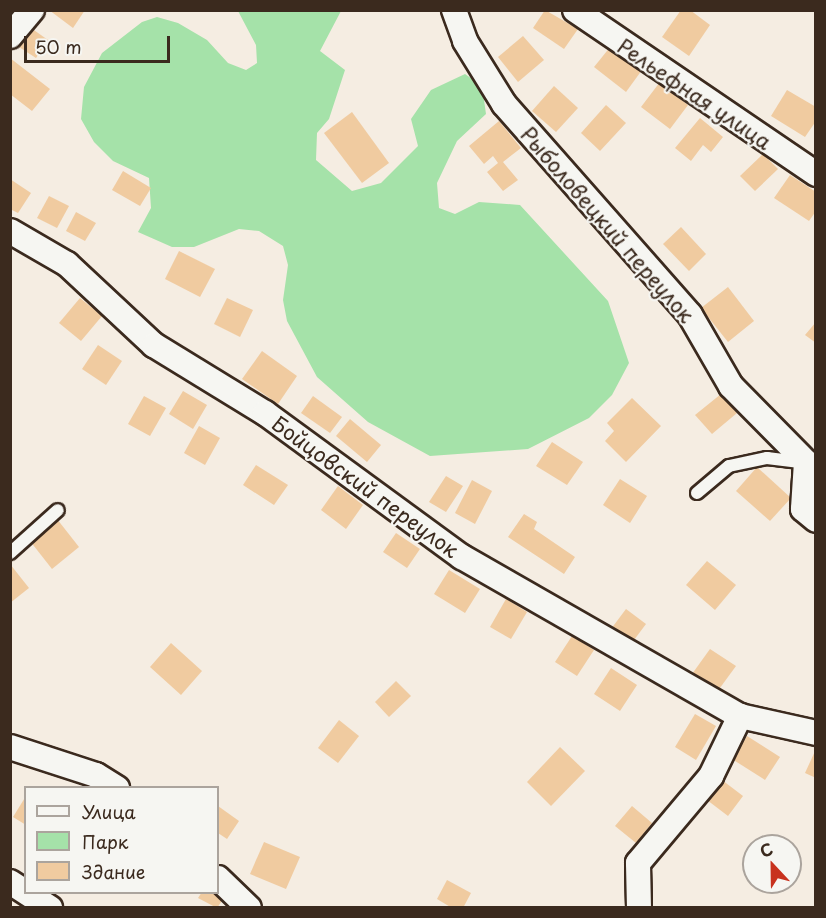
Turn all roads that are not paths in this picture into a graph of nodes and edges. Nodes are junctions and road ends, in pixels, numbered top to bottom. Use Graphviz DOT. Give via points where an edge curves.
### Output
graph roads {
  1 [pos="32,10"];
  2 [pos="454,10"];
  3 [pos="575,10"];
  4 [pos="10,36"];
  5 [pos="816,174"];
  6 [pos="10,231"];
  7 [pos="811,460"];
  8 [pos="697,493"];
  9 [pos="58,510"];
  10 [pos="816,520"];
  11 [pos="10,553"];
  12 [pos="740,716"];
  13 [pos="816,733"];
  14 [pos="10,747"];
  15 [pos="114,786"];
  16 [pos="219,879"];
  17 [pos="13,890"];
  18 [pos="50,908"];
  19 [pos="249,908"];
  20 [pos="639,908"];
  1 -- 4 [label="street"];
  2 -- 7 [label="street, Рыболовецкий переулок" via="465,41 504,104 690,315 731,386"];
  3 -- 5 [label="street, Рельефная улица"];
  6 -- 12 [label="street, Бойцовский переулок" via="67,264 154,345 274,419 462,557"];
  7 -- 8 [label="lane" via="767,458 729,466"];
  7 -- 10 [label="street" via="803,509"];
  9 -- 11 [label="lane"];
  12 -- 13 [label="street, Бойцовский переулок"];
  12 -- 20 [label="street" via="711,776 638,863"];
  14 -- 15 [label="street" via="96,775"];
  16 -- 19 [label="street"];
  17 -- 18 [label="street"];
}
